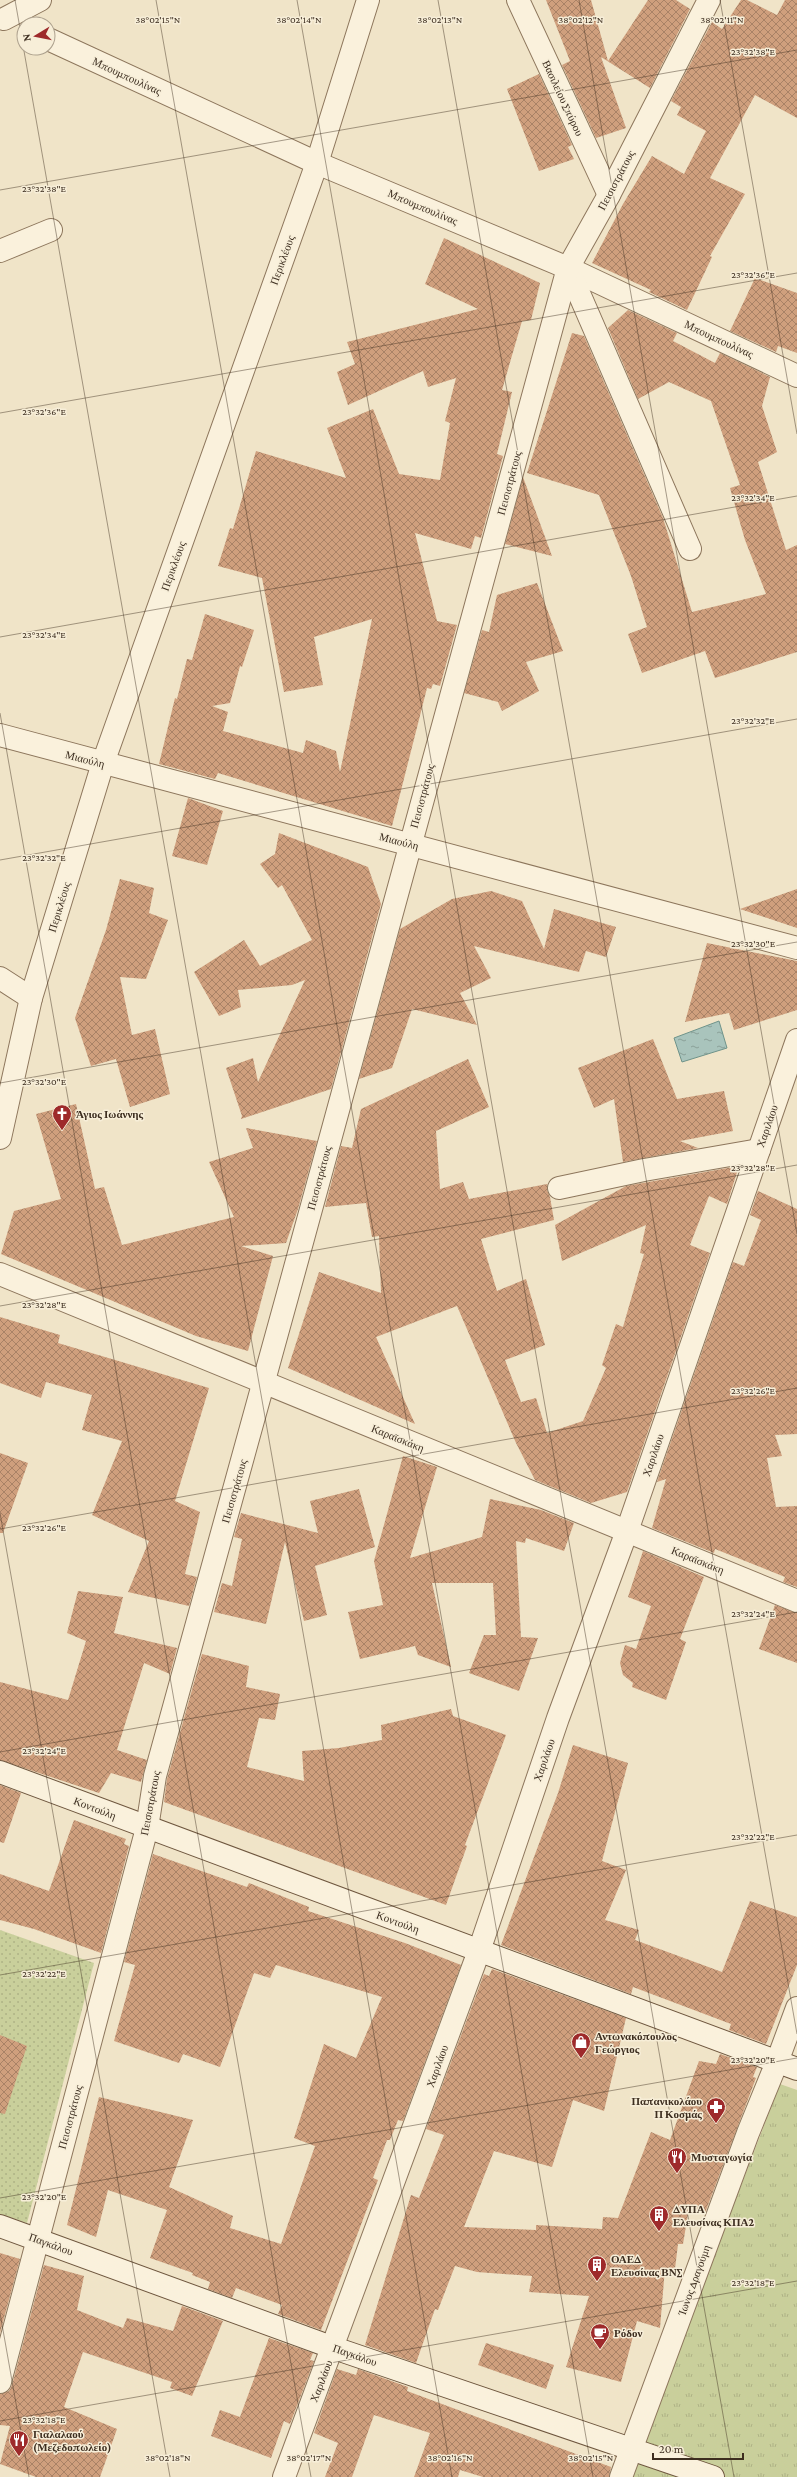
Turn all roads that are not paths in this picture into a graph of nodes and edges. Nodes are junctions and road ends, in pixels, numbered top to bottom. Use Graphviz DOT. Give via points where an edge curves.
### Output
graph roads {
  1 [pos="40,0"];
  2 [pos="368,0"];
  3 [pos="518,0"];
  4 [pos="709,0"];
  5 [pos="2,19"];
  6 [pos="16,25"];
  7 [pos="56,43"];
  8 [pos="316,163"];
  9 [pos="609,195"];
  10 [pos="51,230"];
  11 [pos="0,251"];
  12 [pos="568,268"];
  13 [pos="797,376"];
  14 [pos="690,549"];
  15 [pos="0,736"];
  16 [pos="102,763"];
  17 [pos="409,844"];
  18 [pos="797,948"];
  19 [pos="0,978"];
  20 [pos="31,998"];
  21 [pos="797,1040"];
  22 [pos="0,1138"];
  23 [pos="759,1150"];
  24 [pos="559,1188"];
  25 [pos="0,1274"];
  26 [pos="264,1384"];
  27 [pos="627,1531"];
  28 [pos="797,1601"];
  29 [pos="0,1772"];
  30 [pos="147,1828"];
  31 [pos="479,1952"];
  32 [pos="797,2008"];
  33 [pos="787,2066"];
  34 [pos="0,2226"];
  35 [pos="38,2239"];
  36 [pos="334,2348"];
  37 [pos="0,2382"];
  38 [pos="632,2450"];
  39 [pos="284,2477"];
  40 [pos="621,2477"];
  41 [pos="713,2477"];
  1 -- 5 [label="street"];
  2 -- 8 [label="street, Περικλέους"];
  3 -- 9 [label="street, Βασιλείου Σπύρου"];
  4 -- 9 [label="street, Πεισιστράτους"];
  5 -- 6 [label="street"];
  7 -- 8 [label="street, Μπουμπουλίνας"];
  8 -- 12 [label="street, Μπουμπουλίνας"];
  8 -- 16 [label="street, Περικλέους"];
  9 -- 12 [label="street, Πεισιστράτους"];
  10 -- 11 [label="street"];
  12 -- 13 [label="street, Μπουμπουλίνας"];
  12 -- 14 [label="street"];
  12 -- 17 [label="street, Πεισιστράτους"];
  15 -- 16 [label="street, Μιαούλη"];
  16 -- 17 [label="street, Μιαούλη"];
  16 -- 20 [label="street, Περικλέους"];
  17 -- 18 [label="street, Μιαούλη"];
  17 -- 26 [label="street, Πεισιστράτους"];
  19 -- 20 [label="street"];
  20 -- 22 [label="street, Περικλέους"];
  21 -- 23 [label="street, Χαριλάου"];
  23 -- 24 [label="street"];
  23 -- 27 [label="street, Χαριλάου"];
  25 -- 26 [label="street, Καραϊσκάκη"];
  26 -- 27 [label="street, Καραϊσκάκη"];
  26 -- 30 [label="street, Πεισιστράτους" via="155,1776"];
  27 -- 28 [label="street, Καραϊσκάκη"];
  27 -- 31 [label="street, Χαριλάου" via="558,1718"];
  29 -- 30 [label="street, Κοντούλη"];
  30 -- 31 [label="street, Κοντούλη"];
  30 -- 35 [label="street, Πεισιστράτους"];
  31 -- 33 [label="street, Κοντούλη"];
  31 -- 36 [label="street, Χαριλάου"];
  32 -- 33 [label="street, Ίωνος Δραγούμη"];
  33 -- 38 [label="street, Ίωνος Δραγούμη" via="748,2133"];
  34 -- 35 [label="street, Παγκάλου"];
  35 -- 36 [label="street, Παγκάλου"];
  35 -- 37 [label="street, Πεισιστράτους"];
  36 -- 38 [label="street, Παγκάλου"];
  36 -- 39 [label="street, Χαριλάου"];
  38 -- 40 [label="street, Ίωνος Δραγούμη"];
  38 -- 41 [label="street, Παγκάλου"];
}
